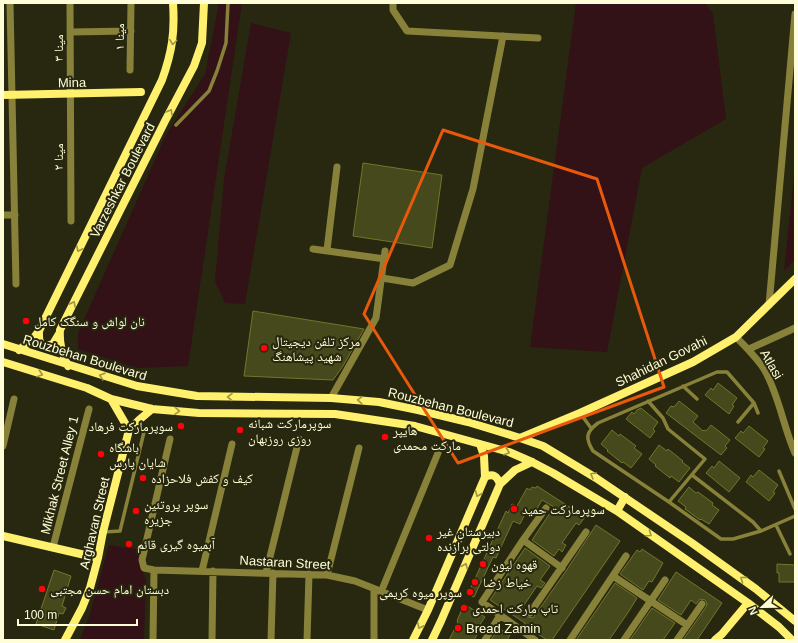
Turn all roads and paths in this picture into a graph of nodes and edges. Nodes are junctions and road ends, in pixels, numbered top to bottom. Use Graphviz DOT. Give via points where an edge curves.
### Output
graph roads {
  1 [pos="10,3"];
  2 [pos="70,3"];
  3 [pos="131,3"];
  4 [pos="173,3"];
  5 [pos="204,3"];
  6 [pos="228,3"];
  7 [pos="393,3"];
  8 [pos="795,14"];
  9 [pos="131,31"];
  10 [pos="70,32"];
  11 [pos="503,36"];
  12 [pos="538,38"];
  13 [pos="130,70"];
  14 [pos="141,92"];
  15 [pos="70,94"];
  16 [pos="3,95"];
  17 [pos="12,95"];
  18 [pos="176,124"];
  19 [pos="337,167"];
  20 [pos="3,215"];
  21 [pos="15,215"];
  22 [pos="71,221"];
  23 [pos="313,248"];
  24 [pos="326,250"];
  25 [pos="385,251"];
  26 [pos="385,259"];
  27 [pos="382,278"];
  28 [pos="795,279"];
  29 [pos="16,284"];
  30 [pos="769,305"];
  31 [pos="795,328"];
  32 [pos="60,330"];
  33 [pos="39,331"];
  34 [pos="736,337"];
  35 [pos="3,344"];
  36 [pos="749,349"];
  37 [pos="19,350"];
  38 [pos="3,362"];
  39 [pos="68,366"];
  40 [pos="683,386"];
  41 [pos="331,398"];
  42 [pos="14,399"];
  43 [pos="697,399"];
  44 [pos="112,400"];
  45 [pos="648,401"];
  46 [pos="754,403"];
  47 [pos="89,409"];
  48 [pos="152,409"];
  49 [pos="580,413"];
  50 [pos="758,413"];
  51 [pos="738,422"];
  52 [pos="591,428"];
  53 [pos="129,430"];
  54 [pos="144,432"];
  55 [pos="520,438"];
  56 [pos="170,439"];
  57 [pos="299,439"];
  58 [pos="232,444"];
  59 [pos="480,444"];
  60 [pos="3,446"];
  61 [pos="359,448"];
  62 [pos="794,448"];
  63 [pos="438,453"];
  64 [pos="532,462"];
  65 [pos="779,471"];
  66 [pos="692,475"];
  67 [pos="485,477"];
  68 [pos="500,484"];
  69 [pos="625,497"];
  70 [pos="670,502"];
  71 [pos="546,508"];
  72 [pos="795,509"];
  73 [pos="617,511"];
  74 [pos="795,516"];
  75 [pos="776,525"];
  76 [pos="761,531"];
  77 [pos="103,532"];
  78 [pos="586,532"];
  79 [pos="3,536"];
  80 [pos="523,540"];
  81 [pos="53,548"];
  82 [pos="790,554"];
  83 [pos="626,556"];
  84 [pos="98,558"];
  85 [pos="562,568"];
  86 [pos="154,570"];
  87 [pos="202,571"];
  88 [pos="213,571"];
  89 [pos="270,573"];
  90 [pos="309,574"];
  91 [pos="327,575"];
  92 [pos="613,576"];
  93 [pos="665,580"];
  94 [pos="378,590"];
  95 [pos="651,601"];
  96 [pos="748,603"];
  97 [pos="702,604"];
  98 [pos="428,610"];
  99 [pos="530,613"];
  100 [pos="500,614"];
  101 [pos="795,621"];
  102 [pos="687,625"];
  103 [pos="65,640"];
  104 [pos="153,640"];
  105 [pos="212,640"];
  106 [pos="272,640"];
  107 [pos="307,640"];
  108 [pos="374,640"];
  109 [pos="413,640"];
  110 [pos="432,640"];
  111 [pos="484,640"];
  112 [pos="535,640"];
  113 [pos="570,640"];
  114 [pos="624,640"];
  115 [pos="677,640"];
  116 [pos="715,640"];
  117 [pos="792,640"];
  1 -- 17 [label="street"];
  2 -- 10 [label="street, مینا ۳"];
  3 -- 9 [label="street, مینا ۱"];
  4 -- 33 [label="main road, Varzeshkar Boulevard, one-way" via="172,47 162,80"];
  32 -- 5 [label="main road, Varzeshkar Boulevard, one-way" via="194,66 202,43"];
  6 -- 18 [label="lane" via="226,43 209,91"];
  7 -- 11 [label="street" via="393,10 407,31"];
  8 -- 30 [label="street"];
  9 -- 10 [label="street"];
  9 -- 13 [label="street, مینا ۱"];
  10 -- 15 [label="street, مینا ۳"];
  11 -- 12 [label="street"];
  11 -- 27 [label="street" via="473,189 450,265 413,283"];
  14 -- 15 [label="main road, Mina"];
  15 -- 17 [label="main road, Mina"];
  15 -- 22 [label="street, مینا ۲"];
  16 -- 17 [label="main road, Mina"];
  17 -- 21 [label="street"];
  19 -- 24 [label="street"];
  20 -- 21 [label="street"];
  21 -- 29 [label="street"];
  23 -- 24 [label="street"];
  24 -- 26 [label="street"];
  25 -- 26 [label="street"];
  26 -- 27 [label="street"];
  27 -- 41 [label="street" via="376,318"];
  28 -- 30 [label="main road, Shahidan Govahi"];
  30 -- 34 [label="main road, Shahidan Govahi"];
  31 -- 36 [label="street"];
  32 -- 33 [label="main road" via="53,344 46,346 38,339"];
  32 -- 39 [label="main road, Varzeshkar Boulevard" via="59,342"];
  33 -- 37 [label="main road, Varzeshkar Boulevard"];
  34 -- 36 [label="street, Atlasi"];
  34 -- 49 [label="main road, Shahidan Govahi" via="693,362"];
  35 -- 37 [label="main road, Rouzbehan Boulevard"];
  36 -- 62 [label="street, Atlasi" via="764,370"];
  37 -- 39 [label="main road, Rouzbehan Boulevard"];
  38 -- 44 [label="main road, Rouzbehan Boulevard, one-way" via="87,388"];
  41 -- 39 [label="main road, Rouzbehan Boulevard, one-way" via="197,396 137,386"];
  40 -- 43 [label="lane"];
  40 -- 45 [label="lane"];
  40 -- 46 [label="lane" via="717,372 727,372"];
  55 -- 41 [label="main road, Rouzbehan Boulevard, one-way" via="418,410 379,402"];
  42 -- 60 [label="street"];
  44 -- 48 [label="main road, Rouzbehan Boulevard"];
  44 -- 53 [label="main road"];
  45 -- 52 [label="lane"];
  45 -- 66 [label="lane" via="668,428 705,459"];
  46 -- 50 [label="lane"];
  46 -- 51 [label="lane"];
  47 -- 81 [label="street, Mikhak Street Alley 1"];
  48 -- 53 [label="main road"];
  48 -- 59 [label="main road, Rouzbehan Boulevard, one-way" via="199,413 335,414 415,426"];
  49 -- 52 [label="lane"];
  49 -- 55 [label="main road, Shahidan Govahi"];
  52 -- 70 [label="lane" via="587,436 593,450"];
  53 -- 77 [label="main road, Arghavan Street"];
  54 -- 77 [label="lane" via="120,531"];
  69 -- 55 [label="main road, Rouzbehan Boulevard, one-way" via="551,451"];
  56 -- 86 [label="street" via="142,560 144,568"];
  57 -- 89 [label="street"];
  58 -- 87 [label="street"];
  59 -- 64 [label="main road, Rouzbehan Boulevard, one-way"];
  59 -- 67 [label="main road" via="484,456"];
  61 -- 91 [label="street"];
  63 -- 94 [label="street"];
  64 -- 68 [label="main road" via="515,470"];
  64 -- 73 [label="main road, Rouzbehan Boulevard"];
  65 -- 72 [label="lane"];
  66 -- 70 [label="lane"];
  66 -- 76 [label="lane"];
  67 -- 68 [label="main road" via="495,475"];
  67 -- 98 [label="main road, one-way"];
  110 -- 68 [label="main road, one-way"];
  69 -- 73 [label="main road"];
  101 -- 69 [label="main road, Rouzbehan Boulevard, one-way" via="756,589"];
  70 -- 76 [label="lane" via="721,539 733,539"];
  71 -- 80 [label="street"];
  73 -- 96 [label="main road, Rouzbehan Boulevard, one-way"];
  74 -- 75 [label="lane"];
  75 -- 76 [label="lane"];
  75 -- 82 [label="lane"];
  77 -- 84 [label="main road, Arghavan Street"];
  78 -- 85 [label="street"];
  79 -- 81 [label="main road"];
  80 -- 85 [label="street"];
  80 -- 100 [label="street" via="482,602"];
  81 -- 84 [label="main road"];
  83 -- 92 [label="street"];
  84 -- 103 [label="main road, Arghavan Street" via="82,608"];
  85 -- 99 [label="street"];
  86 -- 87 [label="street, Nastaran Street"];
  86 -- 104 [label="street"];
  87 -- 88 [label="street, Nastaran Street"];
  88 -- 89 [label="street, Nastaran Street"];
  88 -- 105 [label="street"];
  89 -- 90 [label="street, Nastaran Street"];
  89 -- 106 [label="street"];
  90 -- 91 [label="street, Nastaran Street"];
  90 -- 107 [label="street"];
  91 -- 94 [label="street, Nastaran Street" via="355,581"];
  92 -- 95 [label="street"];
  92 -- 113 [label="street"];
  93 -- 95 [label="street"];
  94 -- 98 [label="street, Nastaran Street"];
  94 -- 108 [label="street"];
  95 -- 102 [label="street"];
  95 -- 114 [label="street"];
  96 -- 116 [label="main road"];
  96 -- 117 [label="main road, Rouzbehan Boulevard"];
  97 -- 102 [label="street"];
  98 -- 109 [label="main road, one-way"];
  100 -- 111 [label="street"];
  100 -- 112 [label="street"];
  102 -- 115 [label="street"];
}
